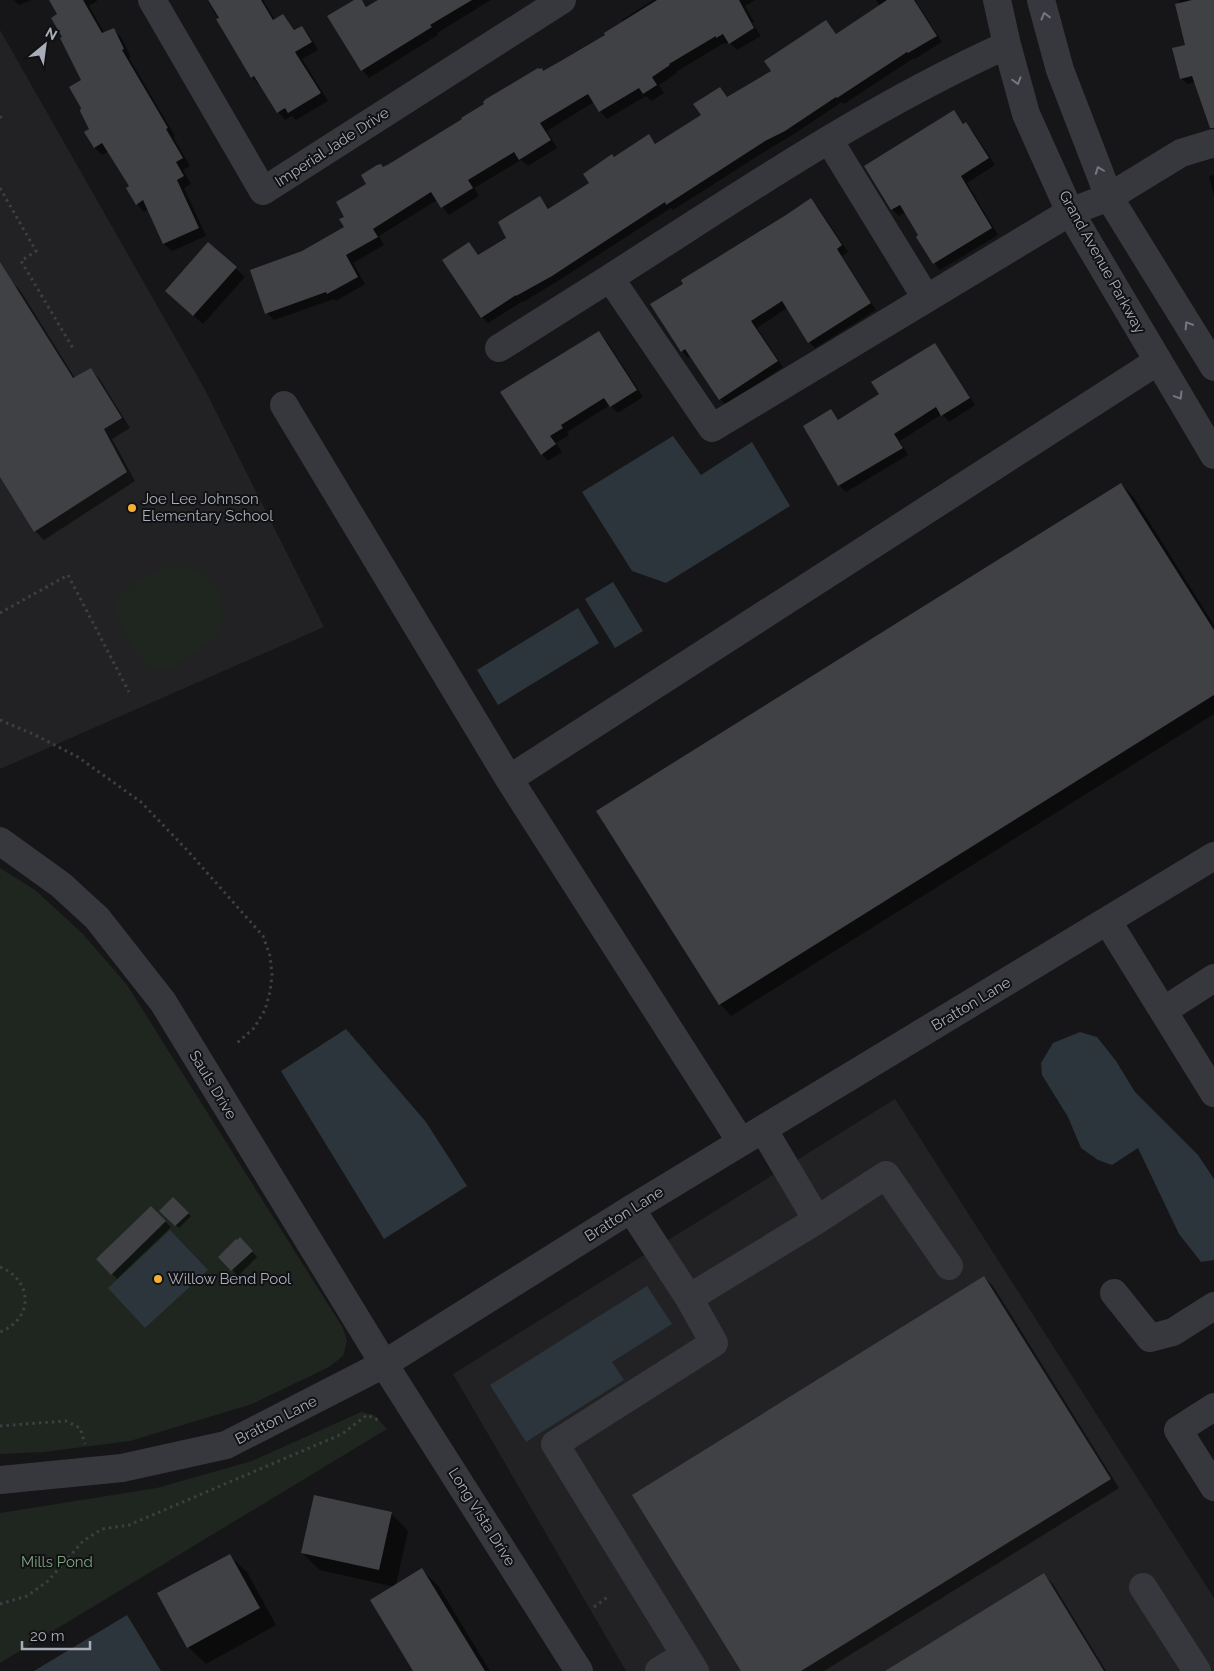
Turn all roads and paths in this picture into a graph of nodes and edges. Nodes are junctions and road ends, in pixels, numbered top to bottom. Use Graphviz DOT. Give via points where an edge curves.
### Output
graph roads {
  1 [pos="152,0"];
  2 [pos="562,0"];
  3 [pos="998,0"];
  4 [pos="1041,0"];
  5 [pos="1007,45"];
  6 [pos="0,116"];
  7 [pos="3,122"];
  8 [pos="829,140"];
  9 [pos="1214,143"];
  10 [pos="0,188"];
  11 [pos="1109,196"];
  12 [pos="1070,212"];
  13 [pos="610,278"];
  14 [pos="926,298"];
  15 [pos="499,348"];
  16 [pos="74,350"];
  17 [pos="1158,361"];
  18 [pos="1214,367"];
  19 [pos="284,405"];
  20 [pos="1214,455"];
  21 [pos="0,613"];
  22 [pos="129,692"];
  23 [pos="0,720"];
  24 [pos="509,778"];
  25 [pos="0,841"];
  26 [pos="1214,856"];
  27 [pos="1108,922"];
  28 [pos="1214,978"];
  29 [pos="1163,1011"];
  30 [pos="237,1043"];
  31 [pos="1214,1093"];
  32 [pos="752,1136"];
  33 [pos="631,1209"];
  34 [pos="817,1220"];
  35 [pos="949,1266"];
  36 [pos="0,1267"];
  37 [pos="1114,1293"];
  38 [pos="689,1298"];
  39 [pos="1214,1306"];
  40 [pos="0,1332"];
  41 [pos="384,1364"];
  42 [pos="1214,1406"];
  43 [pos="378,1420"];
  44 [pos="0,1426"];
  45 [pos="85,1444"];
  46 [pos="0,1480"];
  47 [pos="1214,1487"];
  48 [pos="1143,1587"];
  49 [pos="609,1596"];
  50 [pos="0,1604"];
  51 [pos="594,1606"];
  52 [pos="690,1663"];
  53 [pos="579,1671"];
  54 [pos="659,1671"];
  55 [pos="1196,1671"];
  1 -- 2 [label="street, Imperial Jade Drive" via="263,191"];
  3 -- 5 [label="street, Grand Avenue Parkway"];
  11 -- 4 [label="street, one-way" via="1060,70"];
  5 -- 8 [label="street" via="945,74"];
  5 -- 12 [label="street, Grand Avenue Parkway, one-way" via="1026,114"];
  6 -- 7 [label="path"];
  8 -- 13 [label="street"];
  8 -- 14 [label="street"];
  9 -- 11 [label="street" via="1181,153"];
  10 -- 16 [label="path" via="36,251 21,261"];
  11 -- 12 [label="street"];
  18 -- 11 [label="street, one-way"];
  12 -- 14 [label="street"];
  12 -- 17 [label="street, Grand Avenue Parkway"];
  13 -- 14 [label="street" via="712,428"];
  13 -- 15 [label="street"];
  17 -- 20 [label="street, Grand Avenue Parkway, one-way"];
  17 -- 24 [label="street"];
  19 -- 24 [label="street"];
  21 -- 22 [label="path" via="68,574"];
  23 -- 30 [label="path" via="78,757 141,802 263,936 270,956 270,992 265,1010 254,1028"];
  24 -- 32 [label="street"];
  25 -- 41 [label="street, Sauls Drive" via="61,885 97,918 163,1002"];
  26 -- 27 [label="street, Bratton Lane"];
  27 -- 29 [label="street"];
  27 -- 32 [label="street, Bratton Lane"];
  28 -- 29 [label="street"];
  29 -- 31 [label="street"];
  32 -- 33 [label="street, Bratton Lane"];
  32 -- 34 [label="street"];
  33 -- 38 [label="street"];
  33 -- 41 [label="street, Bratton Lane"];
  34 -- 35 [label="street" via="886,1175"];
  34 -- 38 [label="street"];
  36 -- 40 [label="path" via="18,1278 26,1298 19,1319"];
  37 -- 39 [label="street" via="1150,1338 1173,1332"];
  38 -- 52 [label="street" via="714,1343 555,1444"];
  41 -- 46 [label="street, Bratton Lane" via="226,1445 122,1468"];
  41 -- 53 [label="street, Long Vista Drive"];
  42 -- 47 [label="street" via="1178,1430"];
  43 -- 50 [label="path" via="367,1415 342,1434 129,1525 102,1529 83,1541 48,1581 27,1596"];
  44 -- 45 [label="path" via="66,1421 80,1428"];
  48 -- 55 [label="street"];
  49 -- 51 [label="path"];
  52 -- 54 [label="street"];
}
